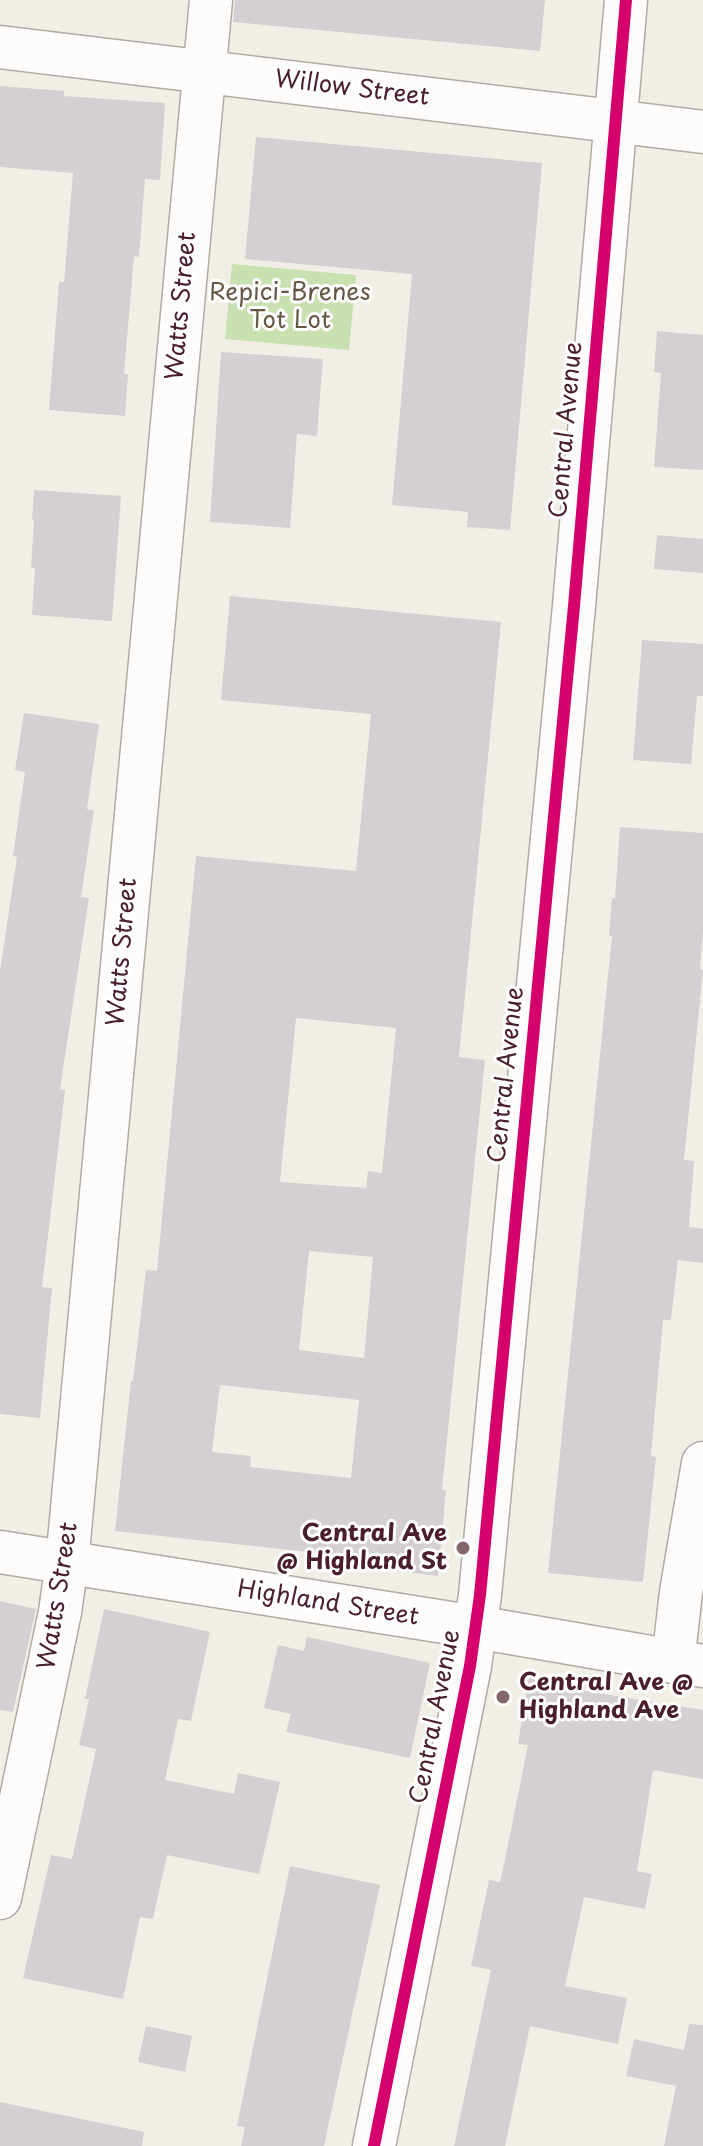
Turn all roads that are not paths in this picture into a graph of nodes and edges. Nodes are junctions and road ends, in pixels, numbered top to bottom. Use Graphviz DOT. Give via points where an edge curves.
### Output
graph roads {
  1 [pos="211,0"];
  2 [pos="626,0"];
  3 [pos="0,47"];
  4 [pos="204,71"];
  5 [pos="615,121"];
  6 [pos="703,132"];
  7 [pos="703,1463"];
  8 [pos="0,1552"];
  9 [pos="67,1563"];
  10 [pos="476,1627"];
  11 [pos="688,1664"];
  12 [pos="0,1898"];
  13 [pos="374,2146"];
  1 -- 4 [label="street, Watts Street"];
  2 -- 5 [label="street, Central Avenue"];
  3 -- 4 [label="street, Willow Street"];
  4 -- 5 [label="street, Willow Street"];
  4 -- 9 [label="street, Watts Street"];
  5 -- 6 [label="street, Willow Street"];
  5 -- 10 [label="street, Central Avenue"];
  7 -- 11 [label="street" via="681,1592"];
  8 -- 9 [label="street, Highland Street"];
  9 -- 10 [label="street, Highland Street"];
  9 -- 12 [label="street, Watts Street"];
  10 -- 11 [label="street, Highland Street"];
  10 -- 13 [label="street, Central Avenue"];
}
